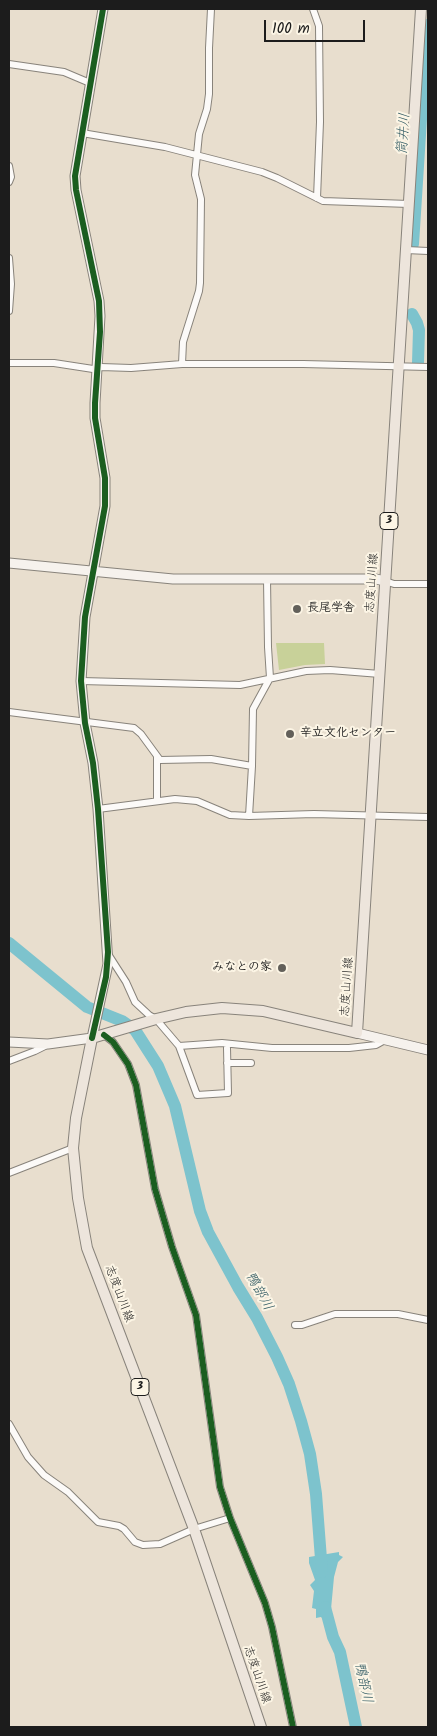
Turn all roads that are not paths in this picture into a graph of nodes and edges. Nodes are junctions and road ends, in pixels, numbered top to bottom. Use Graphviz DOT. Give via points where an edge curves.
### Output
graph roads {
  1 [pos="103,9"];
  2 [pos="211,9"];
  3 [pos="313,9"];
  4 [pos="423,15"];
  5 [pos="9,64"];
  6 [pos="90,83"];
  7 [pos="82,134"];
  8 [pos="196,154"];
  9 [pos="9,166"];
  10 [pos="9,182"];
  11 [pos="317,198"];
  12 [pos="409,204"];
  13 [pos="406,250"];
  14 [pos="428,251"];
  15 [pos="9,258"];
  16 [pos="9,311"];
  17 [pos="9,363"];
  18 [pos="182,364"];
  19 [pos="399,366"];
  20 [pos="428,366"];
  21 [pos="98,368"];
  22 [pos="9,564"];
  23 [pos="93,571"];
  24 [pos="268,580"];
  25 [pos="385,582"];
  26 [pos="428,584"];
  27 [pos="380,674"];
  28 [pos="270,678"];
  29 [pos="81,681"];
  30 [pos="9,712"];
  31 [pos="84,723"];
  32 [pos="157,757"];
  33 [pos="252,766"];
  34 [pos="157,801"];
  35 [pos="98,809"];
  36 [pos="371,815"];
  37 [pos="249,816"];
  38 [pos="428,817"];
  39 [pos="108,952"];
  40 [pos="154,1019"];
  41 [pos="357,1033"];
  42 [pos="105,1035"];
  43 [pos="92,1038"];
  44 [pos="385,1040"];
  45 [pos="9,1042"];
  46 [pos="48,1044"];
  47 [pos="179,1046"];
  48 [pos="227,1048"];
  49 [pos="428,1050"];
  50 [pos="9,1061"];
  51 [pos="227,1063"];
  52 [pos="251,1063"];
  53 [pos="73,1148"];
  54 [pos="9,1173"];
  55 [pos="428,1320"];
  56 [pos="295,1325"];
  57 [pos="9,1424"];
  58 [pos="230,1518"];
  59 [pos="194,1529"];
  60 [pos="261,1727"];
  61 [pos="293,1727"];
  1 -- 6 [label="street"];
  2 -- 8 [label="street" via="209,94"];
  3 -- 11 [label="street" via="319,26"];
  4 -- 12 [label="main road, 志度山川線 / 3"];
  5 -- 6 [label="street" via="64,72"];
  6 -- 7 [label="street"];
  7 -- 8 [label="street"];
  7 -- 21 [label="street" via="75,183 99,301"];
  8 -- 11 [label="street" via="262,172"];
  8 -- 18 [label="street" via="195,175 201,199 200,283 183,342"];
  9 -- 10 [label="street"];
  11 -- 12 [label="street" via="323,201"];
  12 -- 13 [label="main road, 志度山川線 / 3"];
  13 -- 14 [label="street"];
  13 -- 19 [label="main road, 志度山川線 / 3"];
  15 -- 16 [label="street"];
  17 -- 21 [label="street" via="54,362"];
  18 -- 19 [label="street"];
  18 -- 21 [label="street"];
  19 -- 20 [label="street"];
  19 -- 25 [label="main road, 志度山川線 / 3"];
  21 -- 23 [label="street" via="95,418 105,478 105,506"];
  22 -- 23 [label="street"];
  23 -- 24 [label="street" via="173,579"];
  23 -- 29 [label="street" via="85,617"];
  24 -- 25 [label="street" via="376,579"];
  24 -- 28 [label="street"];
  25 -- 26 [label="street"];
  25 -- 27 [label="main road, 志度山川線 / 3"];
  27 -- 28 [label="street" via="330,670"];
  27 -- 36 [label="main road, 志度山川線 / 3"];
  28 -- 29 [label="street" via="240,685"];
  28 -- 33 [label="street" via="253,709"];
  29 -- 31 [label="street"];
  30 -- 31 [label="street"];
  31 -- 32 [label="street" via="134,728"];
  31 -- 35 [label="street"];
  32 -- 33 [label="street" via="160,760 211,759"];
  32 -- 34 [label="street"];
  33 -- 37 [label="street"];
  34 -- 35 [label="street"];
  34 -- 37 [label="street" via="197,801 230,815"];
  35 -- 39 [label="street"];
  36 -- 37 [label="street"];
  36 -- 38 [label="street"];
  36 -- 41 [label="main road, 志度山川線 / 3"];
  39 -- 40 [label="street" via="135,1002"];
  39 -- 43 [label="street"];
  40 -- 41 [label="main road, 志度山川線" via="201,1009 241,1008"];
  40 -- 42 [label="main road, 志度山川線"];
  40 -- 47 [label="street"];
  41 -- 44 [label="street"];
  42 -- 43 [label="main road, 志度山川線"];
  42 -- 58 [label="street" via="128,1064 136,1085 155,1189 194,1305 220,1487"];
  43 -- 46 [label="street"];
  43 -- 53 [label="main road, 志度山川線 / 3"];
  44 -- 47 [label="street" via="348,1048 272,1048 228,1043"];
  44 -- 49 [label="street"];
  45 -- 46 [label="street"];
  46 -- 50 [label="street"];
  47 -- 51 [label="street" via="197,1095 228,1093"];
  48 -- 51 [label="street"];
  51 -- 52 [label="street"];
  53 -- 54 [label="street"];
  53 -- 59 [label="main road, 志度山川線 / 3" via="87,1248"];
  55 -- 56 [label="street" via="398,1314 335,1314"];
  57 -- 59 [label="street" via="28,1457 98,1522 119,1526 142,1545 160,1544"];
  58 -- 59 [label="street"];
  58 -- 61 [label="street" via="270,1619"];
  59 -- 60 [label="main road, 志度山川線 / 3"];
}
